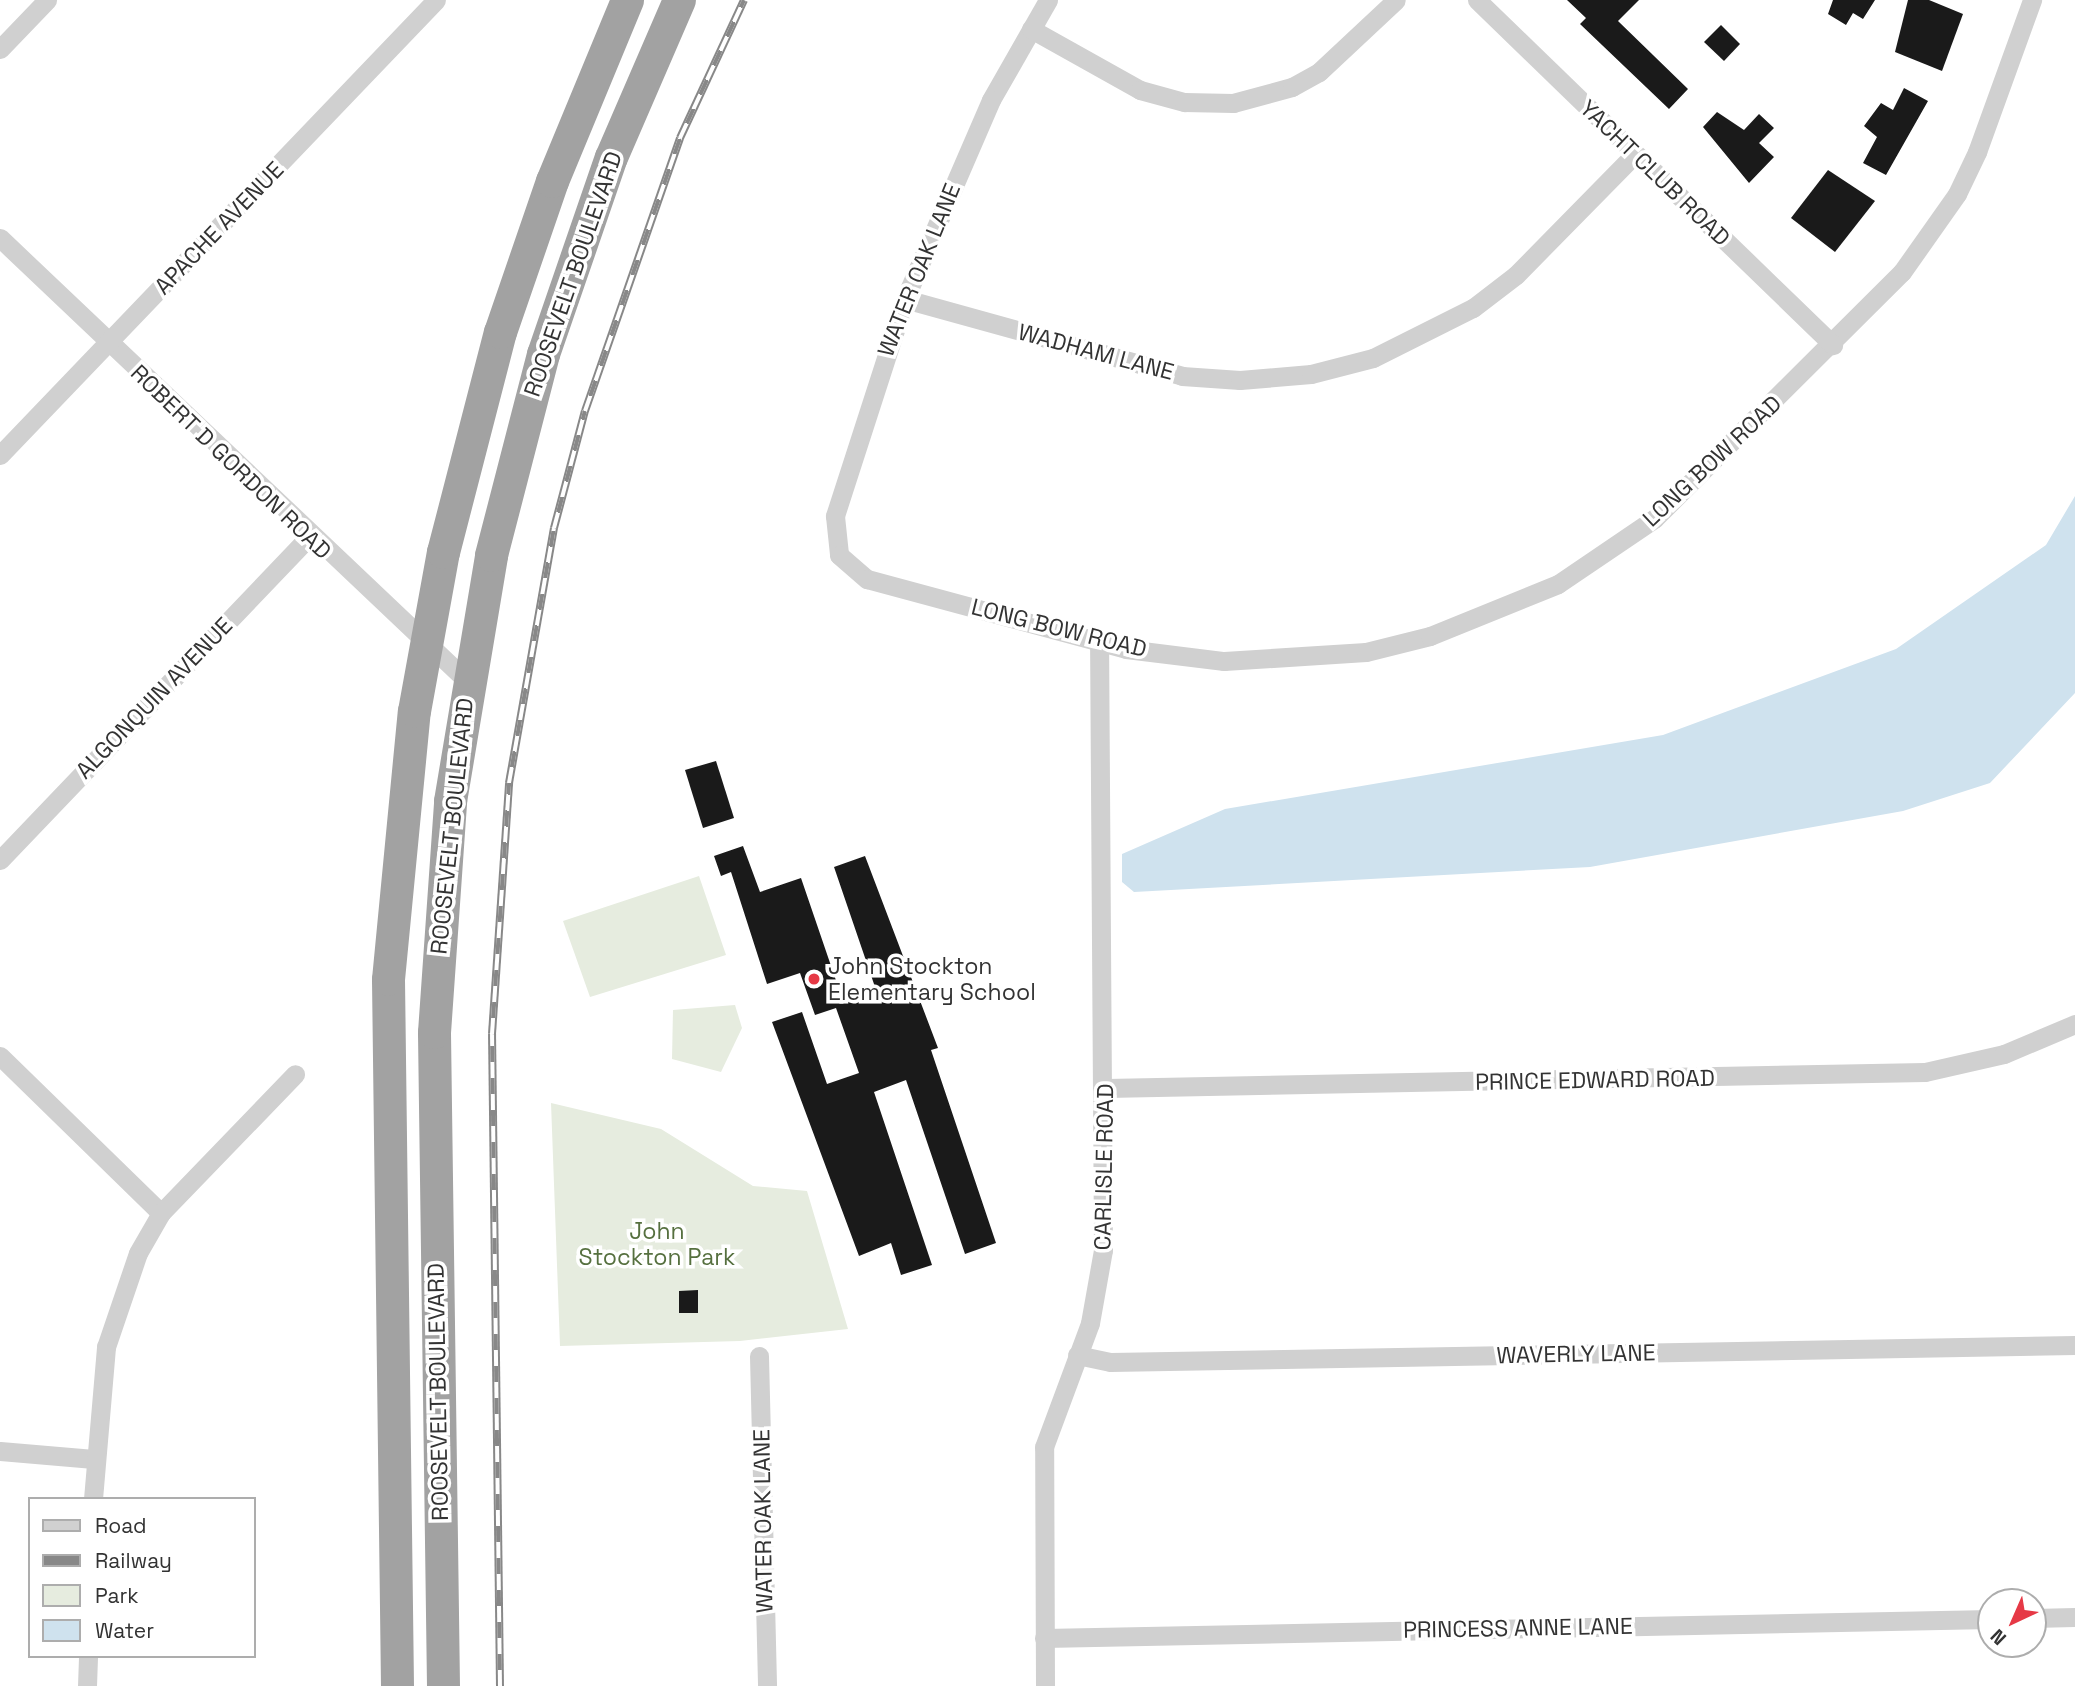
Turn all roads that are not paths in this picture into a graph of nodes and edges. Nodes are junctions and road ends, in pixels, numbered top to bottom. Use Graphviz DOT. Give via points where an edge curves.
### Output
graph roads {
  1 [pos="47,0"];
  2 [pos="436,0"];
  3 [pos="627,0"];
  4 [pos="679,0"];
  5 [pos="1048,0"];
  6 [pos="1396,0"];
  7 [pos="1477,0"];
  8 [pos="2032,0"];
  9 [pos="1031,29"];
  10 [pos="0,49"];
  11 [pos="1635,154"];
  12 [pos="0,238"];
  13 [pos="905,299"];
  14 [pos="108,343"];
  15 [pos="1833,345"];
  16 [pos="0,455"];
  17 [pos="309,537"];
  18 [pos="839,555"];
  19 [pos="1099,638"];
  20 [pos="425,643"];
  21 [pos="467,681"];
  22 [pos="0,860"];
  23 [pos="2075,1024"];
  24 [pos="0,1056"];
  25 [pos="295,1074"];
  26 [pos="1106,1088"];
  27 [pos="162,1213"];
  28 [pos="2075,1345"];
  29 [pos="1077,1355"];
  30 [pos="759,1356"];
  31 [pos="0,1451"];
  32 [pos="94,1459"];
  33 [pos="93,1497"];
  34 [pos="2075,1617"];
  35 [pos="2047,1618"];
  36 [pos="1977,1619"];
  37 [pos="1044,1638"];
  38 [pos="88,1658"];
  39 [pos="87,1686"];
  40 [pos="397,1686"];
  41 [pos="443,1686"];
  42 [pos="767,1686"];
  43 [pos="1045,1686"];
  1 -- 10 [label="street"];
  2 -- 14 [label="street, APACHE AVENUE"];
  3 -- 20 [label="highway, ROOSEVELT BOULEVARD" via="556,168 500,332"];
  4 -- 21 [label="highway, ROOSEVELT BOULEVARD" via="611,158 547,342 491,555"];
  5 -- 9 [label="street, WATER OAK LANE"];
  6 -- 9 [label="street" via="1319,72 1292,88 1233,103 1184,102 1140,90"];
  7 -- 11 [label="street, YACHT CLUB ROAD"];
  8 -- 15 [label="street, LONG BOW ROAD" via="1995,112 1957,194 1902,272"];
  9 -- 13 [label="street, WATER OAK LANE" via="991,100"];
  11 -- 13 [label="street, WADHAM LANE" via="1516,275 1473,308 1373,358 1311,374 1240,380 1182,376"];
  11 -- 15 [label="street, YACHT CLUB ROAD"];
  12 -- 14 [label="street, ROBERT D GORDON ROAD"];
  13 -- 18 [label="street, WATER OAK LANE" via="835,516"];
  14 -- 16 [label="street, APACHE AVENUE"];
  14 -- 17 [label="street, ROBERT D GORDON ROAD"];
  15 -- 19 [label="street, LONG BOW ROAD" via="1654,519 1558,584 1500,611 1366,652 1284,660 1212,660 1126,649"];
  17 -- 20 [label="street, ROBERT D GORDON ROAD"];
  17 -- 22 [label="street, ALGONQUIN AVENUE"];
  18 -- 19 [label="street, LONG BOW ROAD" via="867,579"];
  19 -- 26 [label="street, CARLISLE ROAD"];
  20 -- 21 [label="street, ROBERT D GORDON ROAD"];
  20 -- 40 [label="highway, ROOSEVELT BOULEVARD" via="388,992"];
  21 -- 41 [label="highway, ROOSEVELT BOULEVARD" via="450,801 434,1032"];
  23 -- 26 [label="street, PRINCE EDWARD ROAD" via="2004,1054 1925,1072"];
  24 -- 27 [label="street"];
  25 -- 27 [label="street"];
  26 -- 29 [label="street, CARLISLE ROAD" via="1099,1292"];
  27 -- 32 [label="street" via="119,1299 106,1347"];
  28 -- 29 [label="street, WAVERLY LANE" via="1110,1362"];
  29 -- 37 [label="street, CARLISLE ROAD" via="1044,1447"];
  30 -- 42 [label="street, WATER OAK LANE"];
  31 -- 32 [label="street"];
  32 -- 33 [label="street"];
  34 -- 35 [label="street"];
  36 -- 37 [label="street, PRINCESS ANNE LANE"];
  37 -- 43 [label="street, CARLISLE ROAD"];
  38 -- 39 [label="street"];
}
